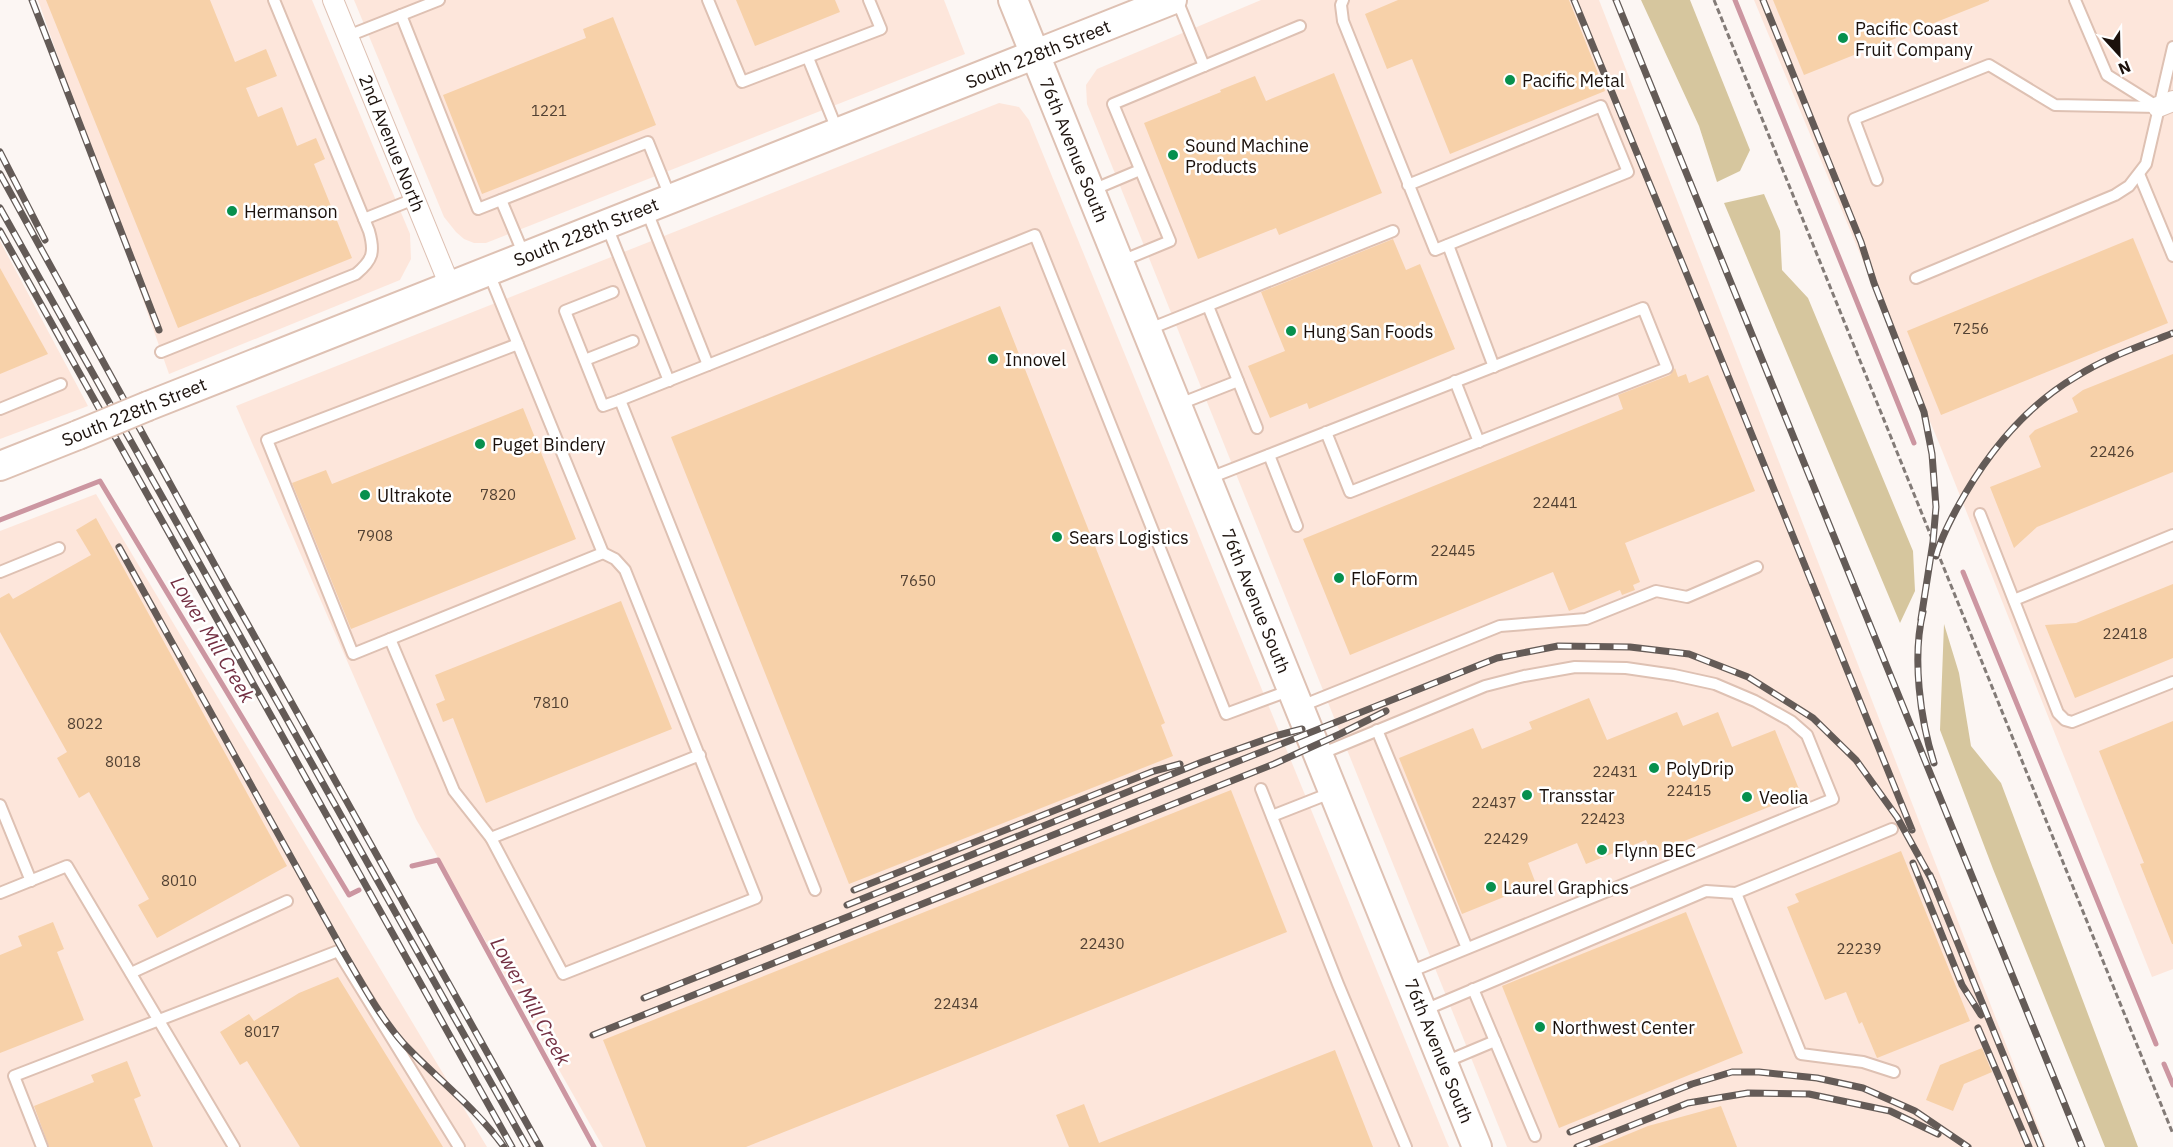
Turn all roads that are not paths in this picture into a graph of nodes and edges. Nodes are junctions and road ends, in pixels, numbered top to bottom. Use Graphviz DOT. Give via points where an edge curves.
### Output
graph roads {
  1 [pos="274,0"];
  2 [pos="333,0"];
  3 [pos="439,0"];
  4 [pos="708,0"];
  5 [pos="869,0"];
  6 [pos="1013,0"];
  7 [pos="1343,0"];
  8 [pos="2075,0"];
  9 [pos="1167,1"];
  10 [pos="401,15"];
  11 [pos="1300,26"];
  12 [pos="348,36"];
  13 [pos="2173,47"];
  14 [pos="1035,55"];
  15 [pos="808,58"];
  16 [pos="1204,66"];
  17 [pos="2166,104"];
  18 [pos="838,133"];
  19 [pos="1140,170"];
  20 [pos="2139,174"];
  21 [pos="1877,180"];
  22 [pos="1408,185"];
  23 [pos="1090,191"];
  24 [pos="414,199"];
  25 [pos="501,200"];
  26 [pos="658,204"];
  27 [pos="364,219"];
  28 [pos="606,224"];
  29 [pos="1393,231"];
  30 [pos="1448,245"];
  31 [pos="524,256"];
  32 [pos="2173,256"];
  33 [pos="1119,262"];
  34 [pos="488,271"];
  35 [pos="1916,278"];
  36 [pos="450,286"];
  37 [pos="614,292"];
  38 [pos="1208,306"];
  39 [pos="1146,330"];
  40 [pos="633,340"];
  41 [pos="518,344"];
  42 [pos="161,352"];
  43 [pos="585,360"];
  44 [pos="708,364"];
  45 [pos="1494,367"];
  46 [pos="669,381"];
  47 [pos="1238,381"];
  48 [pos="1455,381"];
  49 [pos="61,384"];
  50 [pos="620,400"];
  51 [pos="1177,406"];
  52 [pos="0,408"];
  53 [pos="1257,428"];
  54 [pos="1326,432"];
  55 [pos="1479,442"];
  56 [pos="1269,455"];
  57 [pos="0,466"];
  58 [pos="1207,479"];
  59 [pos="1980,514"];
  60 [pos="1297,526"];
  61 [pos="2173,535"];
  62 [pos="59,548"];
  63 [pos="603,553"];
  64 [pos="1757,567"];
  65 [pos="0,572"];
  66 [pos="2014,600"];
  67 [pos="390,639"];
  68 [pos="2173,682"];
  69 [pos="1296,698"];
  70 [pos="1377,730"];
  71 [pos="700,755"];
  72 [pos="1318,755"];
  73 [pos="1261,789"];
  74 [pos="1334,792"];
  75 [pos="0,806"];
  76 [pos="1272,816"];
  77 [pos="1892,829"];
  78 [pos="491,838"];
  79 [pos="31,880"];
  80 [pos="814,890"];
  81 [pos="0,893"];
  82 [pos="1736,893"];
  83 [pos="287,901"];
  84 [pos="1467,948"];
  85 [pos="130,973"];
  86 [pos="1407,973"];
  87 [pos="1473,989"];
  88 [pos="1422,1011"];
  89 [pos="159,1020"];
  90 [pos="1495,1041"];
  91 [pos="1443,1063"];
  92 [pos="1894,1072"];
  93 [pos="1535,1136"];
  94 [pos="42,1147"];
  95 [pos="234,1147"];
  96 [pos="459,1147"];
  97 [pos="1406,1147"];
  98 [pos="1478,1147"];
  1 -- 27 [label="lane"];
  2 -- 12 [label="street, 2nd Avenue North"];
  3 -- 10 [label="lane"];
  4 -- 15 [label="lane" via="742,82"];
  5 -- 15 [label="lane" via="881,29"];
  6 -- 14 [label="street, 76th Avenue South"];
  7 -- 22 [label="lane" via="1343,21"];
  8 -- 17 [label="lane" via="2107,75"];
  9 -- 14 [label="street, South 228th Street"];
  9 -- 16 [label="lane"];
  10 -- 12 [label="lane"];
  10 -- 25 [label="lane" via="478,209"];
  11 -- 16 [label="lane"];
  12 -- 24 [label="street, 2nd Avenue North"];
  13 -- 17 [label="lane"];
  14 -- 18 [label="street, South 228th Street"];
  14 -- 23 [label="street, 76th Avenue South"];
  15 -- 18 [label="lane"];
  16 -- 19 [label="lane" via="1113,104"];
  17 -- 20 [label="lane"];
  17 -- 21 [label="lane" via="2055,105 1989,65 1854,119"];
  18 -- 26 [label="street, South 228th Street"];
  19 -- 23 [label="lane"];
  19 -- 33 [label="lane" via="1170,241"];
  20 -- 32 [label="lane"];
  20 -- 35 [label="lane" via="2115,195"];
  22 -- 30 [label="lane" via="1435,250"];
  22 -- 30 [label="lane" via="1601,106 1628,172"];
  23 -- 33 [label="street, 76th Avenue South"];
  24 -- 27 [label="lane"];
  24 -- 36 [label="street, 2nd Avenue North"];
  25 -- 26 [label="lane" via="648,142"];
  25 -- 31 [label="lane"];
  26 -- 28 [label="street, South 228th Street"];
  26 -- 44 [label="lane"];
  27 -- 42 [label="lane" via="373,246 369,263 356,274"];
  28 -- 31 [label="street, South 228th Street"];
  28 -- 46 [label="lane"];
  29 -- 38 [label="lane"];
  30 -- 45 [label="lane"];
  31 -- 34 [label="street, South 228th Street"];
  33 -- 39 [label="street, 76th Avenue South"];
  34 -- 36 [label="street, South 228th Street"];
  34 -- 41 [label="lane"];
  36 -- 57 [label="street, South 228th Street, bridge"];
  37 -- 43 [label="lane" via="565,311"];
  38 -- 39 [label="lane"];
  38 -- 47 [label="lane"];
  39 -- 51 [label="street, 76th Avenue South"];
  40 -- 43 [label="lane"];
  41 -- 63 [label="lane"];
  41 -- 67 [label="lane" via="267,440 353,654"];
  43 -- 50 [label="lane" via="603,406"];
  44 -- 46 [label="lane"];
  44 -- 69 [label="lane" via="1035,235 1226,714"];
  45 -- 48 [label="lane"];
  45 -- 55 [label="lane" via="1643,308 1667,368"];
  46 -- 50 [label="lane"];
  47 -- 51 [label="lane"];
  47 -- 53 [label="lane"];
  48 -- 54 [label="lane"];
  48 -- 55 [label="lane"];
  49 -- 52 [label="lane"];
  50 -- 80 [label="lane"];
  51 -- 58 [label="street, 76th Avenue South"];
  54 -- 55 [label="lane" via="1350,492"];
  54 -- 56 [label="lane"];
  56 -- 58 [label="lane"];
  56 -- 60 [label="lane"];
  58 -- 69 [label="street, 76th Avenue South"];
  59 -- 66 [label="lane"];
  61 -- 66 [label="lane"];
  62 -- 65 [label="lane"];
  63 -- 67 [label="lane"];
  63 -- 71 [label="lane" via="626,570"];
  64 -- 69 [label="lane" via="1687,597 1656,591 1586,619 1500,626"];
  66 -- 68 [label="lane" via="2058,713 2065,720 2072,722"];
  67 -- 78 [label="lane" via="454,791"];
  69 -- 72 [label="street, 76th Avenue South"];
  70 -- 72 [label="lane"];
  70 -- 84 [label="lane"];
  70 -- 84 [label="lane" via="1485,686 1575,667 1636,670 1714,684 1755,701 1807,735 1833,799"];
  71 -- 78 [label="lane"];
  71 -- 78 [label="lane" via="756,898 563,974"];
  72 -- 74 [label="street, 76th Avenue South"];
  73 -- 76 [label="lane"];
  74 -- 76 [label="lane"];
  74 -- 86 [label="street, 76th Avenue South"];
  75 -- 79 [label="lane"];
  76 -- 97 [label="lane"];
  77 -- 82 [label="lane"];
  79 -- 81 [label="lane"];
  79 -- 85 [label="lane" via="67,866"];
  82 -- 87 [label="lane" via="1706,891"];
  82 -- 92 [label="lane" via="1801,1053 1863,1062"];
  83 -- 85 [label="lane"];
  84 -- 86 [label="lane"];
  85 -- 89 [label="lane"];
  86 -- 88 [label="street, 76th Avenue South"];
  87 -- 88 [label="lane"];
  87 -- 90 [label="lane"];
  88 -- 91 [label="street, 76th Avenue South"];
  89 -- 94 [label="lane" via="14,1076"];
  89 -- 95 [label="lane"];
  89 -- 96 [label="lane" via="338,951"];
  90 -- 91 [label="lane"];
  90 -- 93 [label="lane"];
  91 -- 98 [label="street, 76th Avenue South"];
}
